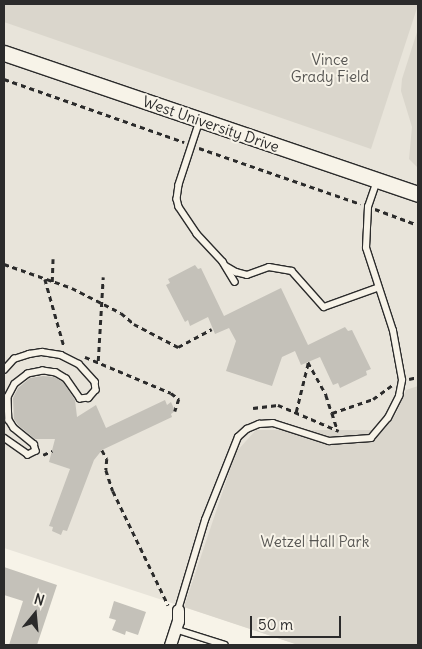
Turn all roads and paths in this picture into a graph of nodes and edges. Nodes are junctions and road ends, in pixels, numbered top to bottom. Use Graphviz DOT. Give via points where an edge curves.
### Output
graph roads {
  1 [pos="4,53"];
  2 [pos="4,79"];
  3 [pos="200,121"];
  4 [pos="192,145"];
  5 [pos="378,181"];
  6 [pos="418,194"];
  7 [pos="368,207"];
  8 [pos="418,225"];
  9 [pos="53,259"];
  10 [pos="4,264"];
  11 [pos="224,265"];
  12 [pos="103,276"];
  13 [pos="45,279"];
  14 [pos="52,282"];
  15 [pos="235,282"];
  16 [pos="377,288"];
  17 [pos="102,303"];
  18 [pos="212,329"];
  19 [pos="64,346"];
  20 [pos="58,347"];
  21 [pos="70,350"];
  22 [pos="82,355"];
  23 [pos="98,361"];
  24 [pos="4,370"];
  25 [pos="418,376"];
  26 [pos="402,382"];
  27 [pos="253,408"];
  28 [pos="175,411"];
  29 [pos="296,412"];
  30 [pos="332,413"];
  31 [pos="338,431"];
  32 [pos="344,432"];
  33 [pos="4,438"];
  34 [pos="102,450"];
  35 [pos="175,610"];
  36 [pos="175,629"];
  37 [pos="170,645"];
  38 [pos="225,645"];
  1 -- 3 [label="street, West University Drive"];
  2 -- 4 [label="path"];
  3 -- 4 [label="lane"];
  3 -- 5 [label="street, West University Drive"];
  4 -- 7 [label="path"];
  4 -- 11 [label="lane" via="177,199 197,234"];
  5 -- 6 [label="street, West University Drive"];
  5 -- 7 [label="lane"];
  7 -- 8 [label="path"];
  7 -- 16 [label="lane" via="366,248"];
  9 -- 14 [label="path"];
  10 -- 13 [label="path"];
  11 -- 15 [label="lane"];
  11 -- 16 [label="lane" via="247,275 269,267 292,271 324,307"];
  12 -- 17 [label="path"];
  13 -- 14 [label="path"];
  13 -- 19 [label="path"];
  14 -- 17 [label="path"];
  16 -- 26 [label="lane" via="393,331"];
  17 -- 18 [label="path" via="178,347"];
  17 -- 23 [label="path"];
  19 -- 20 [label="path"];
  19 -- 21 [label="path"];
  22 -- 23 [label="path"];
  23 -- 28 [label="path" via="171,393 180,399"];
  24 -- 33 [label="lane" via="14,359 29,354 61,355 79,364 95,382 96,390 90,398 80,399 66,379 56,373 28,374 15,384 8,397 9,420 26,440 34,444 36,451 28,455"];
  25 -- 26 [label="path"];
  26 -- 30 [label="path" via="388,386 373,399"];
  26 -- 35 [label="lane" via="388,418 371,438 330,441 273,424 259,424 238,437 205,520"];
  27 -- 29 [label="path" via="278,405"];
  29 -- 30 [label="path" via="308,362"];
  29 -- 31 [label="path"];
  30 -- 31 [label="path"];
  31 -- 32 [label="path"];
  34 -- 35 [label="path" via="108,459 106,470 113,490"];
  35 -- 36 [label="street"];
  36 -- 37 [label="street"];
  36 -- 38 [label="lane"];
}
